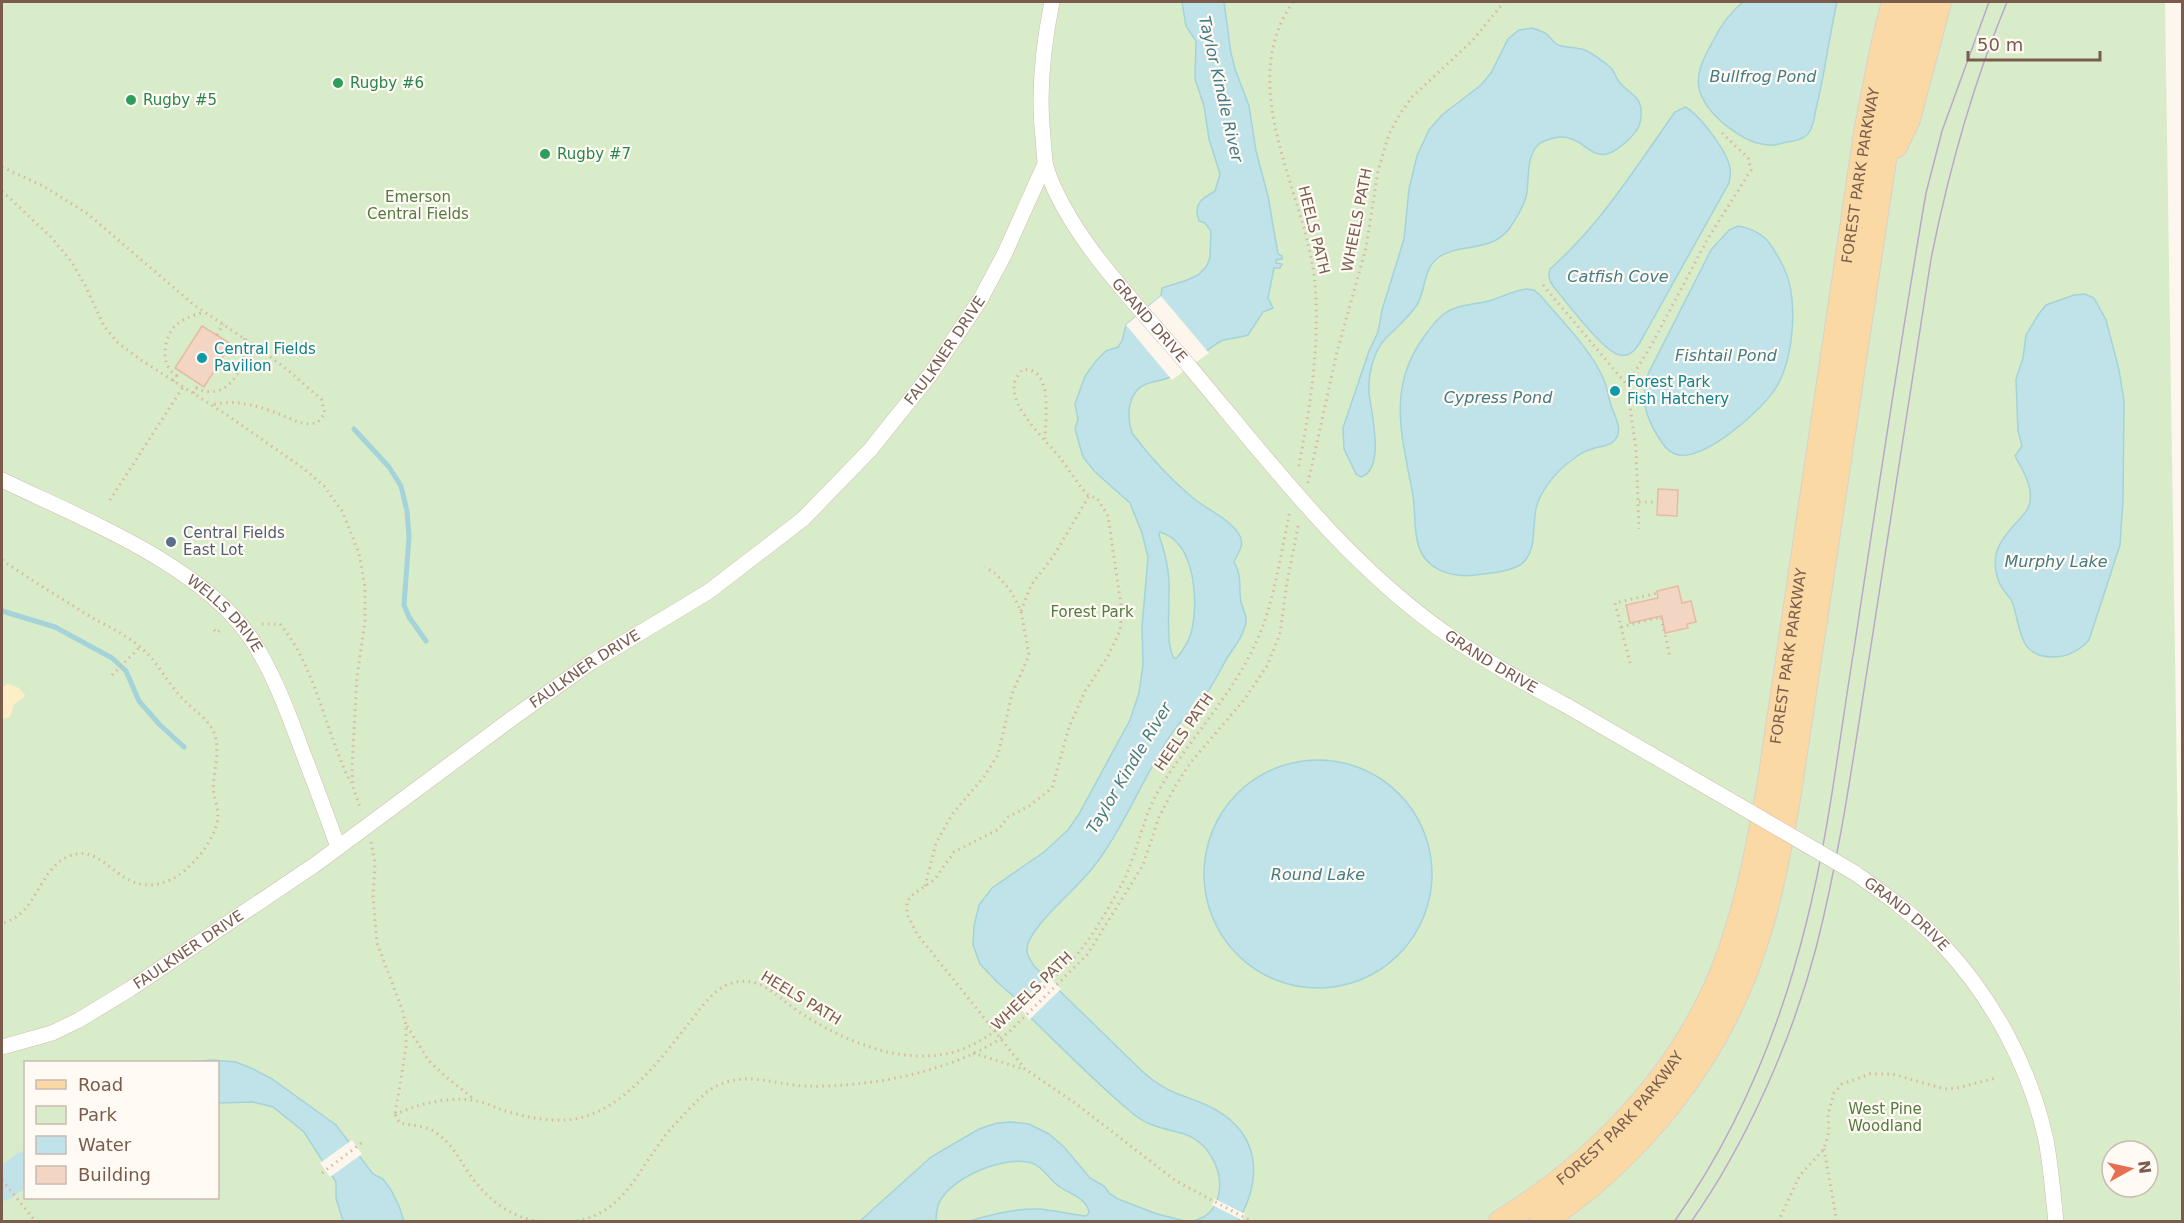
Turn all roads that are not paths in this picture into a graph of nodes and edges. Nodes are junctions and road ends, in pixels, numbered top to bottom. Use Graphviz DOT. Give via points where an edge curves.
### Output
graph roads {
  1 [pos="1052,2"];
  2 [pos="1894,2"];
  3 [pos="1916,2"];
  4 [pos="1939,2"];
  5 [pos="1045,164"];
  6 [pos="1882,173"];
  7 [pos="2,480"];
  8 [pos="338,847"];
  9 [pos="2,1047"];
  10 [pos="1501,1221"];
  11 [pos="1542,1221"];
  12 [pos="2056,1221"];
  1 -- 5 [label="street, GRAND DRIVE" via="1041,84"];
  2 -- 10 [label="main road, FOREST PARK PARKWAY" via="1868,127 1769,788 1757,854 1730,954 1689,1040 1634,1113 1571,1174"];
  3 -- 6 [label="main road, FOREST PARK PARKWAY" via="1900,64"];
  4 -- 6 [label="main road" via="1908,119"];
  5 -- 8 [label="street, FAULKNER DRIVE" via="999,264 937,365 870,450 803,519 708,592 590,663"];
  5 -- 12 [label="street, GRAND DRIVE, bridge" via="1073,223 1143,311 1316,517 1390,591 1479,655 1855,873 1942,944 1987,999 2022,1066 2045,1139"];
  6 -- 11 [label="main road, FOREST PARK PARKWAY" via="1788,799 1771,888 1753,952 1706,1050 1667,1107 1607,1173"];
  7 -- 8 [label="street, WELLS DRIVE" via="167,564 191,579 232,615 275,681"];
  8 -- 9 [label="street, FAULKNER DRIVE" via="79,1020"];
}
